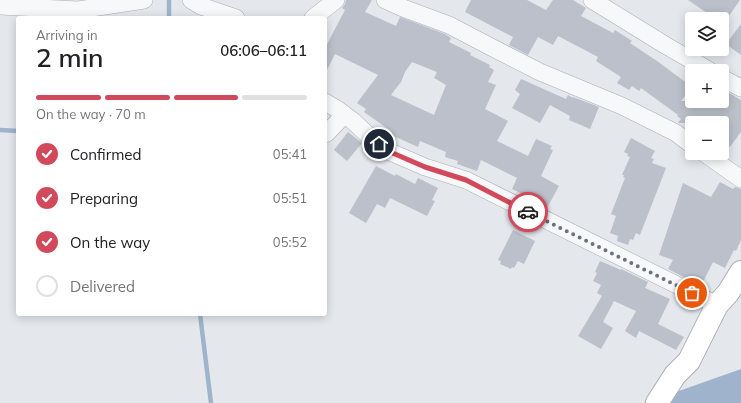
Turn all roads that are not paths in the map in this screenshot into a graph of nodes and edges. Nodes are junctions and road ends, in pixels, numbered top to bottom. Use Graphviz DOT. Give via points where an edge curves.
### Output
graph roads {
  1 [pos="144,0"];
  2 [pos="191,0"];
  3 [pos="336,0"];
  4 [pos="385,0"];
  5 [pos="592,0"];
  6 [pos="0,6"];
  7 [pos="230,16"];
  8 [pos="316,16"];
  9 [pos="698,64"];
  10 [pos="729,82"];
  11 [pos="741,88"];
  12 [pos="327,103"];
  13 [pos="344,114"];
  14 [pos="327,134"];
  15 [pos="685,140"];
  16 [pos="714,160"];
  17 [pos="741,180"];
  18 [pos="741,272"];
  19 [pos="729,295"];
  20 [pos="657,403"];
  1 -- 6 [label="street" via="78,10"];
  2 -- 7 [label="street"];
  3 -- 8 [label="street"];
  4 -- 15 [label="street" via="449,25 540,72 622,106"];
  5 -- 9 [label="street"];
  10 -- 11 [label="street"];
  12 -- 13 [label="street"];
  13 -- 14 [label="street"];
  13 -- 19 [label="street" via="388,151 425,167 466,180"];
  16 -- 17 [label="street"];
  18 -- 19 [label="street"];
  19 -- 20 [label="street" via="689,361 675,375"];
}
